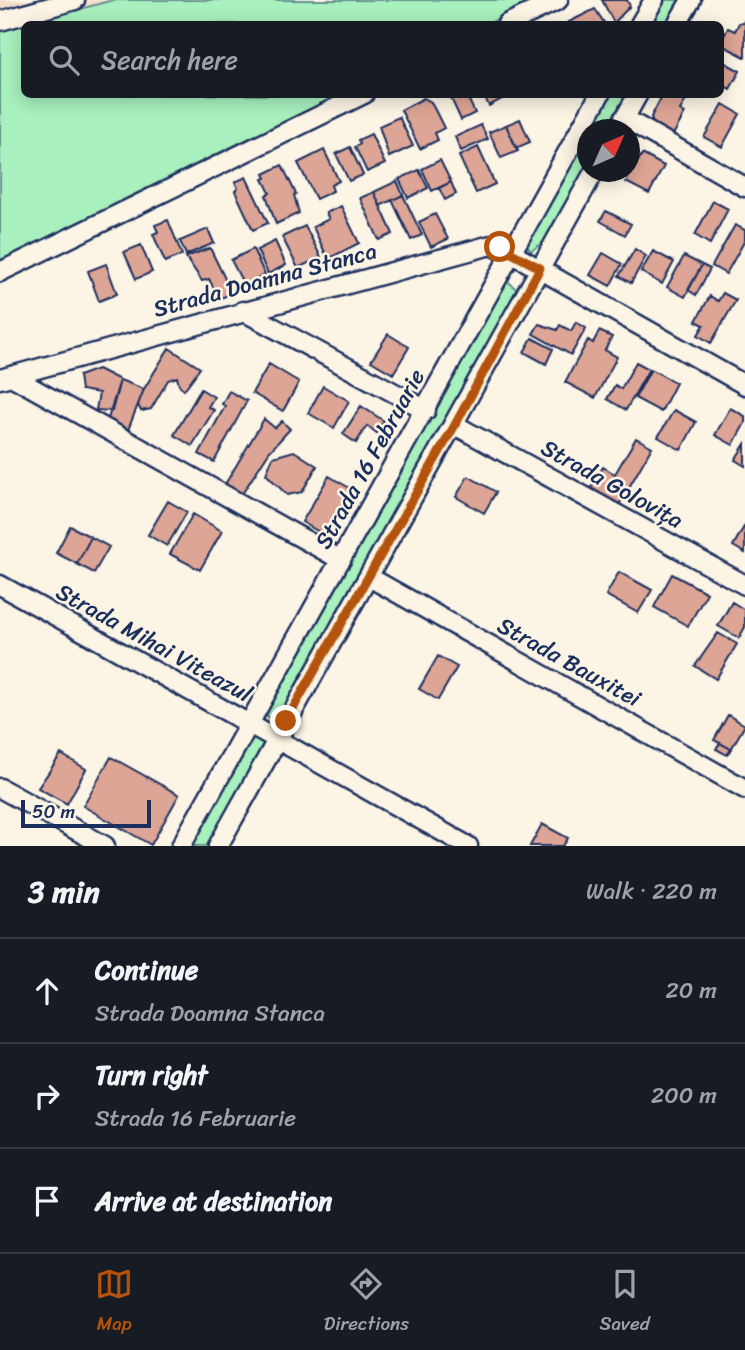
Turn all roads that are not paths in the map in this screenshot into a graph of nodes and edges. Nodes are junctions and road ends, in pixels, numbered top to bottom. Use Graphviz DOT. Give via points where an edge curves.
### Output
graph roads {
  1 [pos="75,0"];
  2 [pos="558,0"];
  3 [pos="654,0"];
  4 [pos="691,0"];
  5 [pos="0,20"];
  6 [pos="513,21"];
  7 [pos="642,21"];
  8 [pos="679,21"];
  9 [pos="356,98"];
  10 [pos="598,98"];
  11 [pos="636,98"];
  12 [pos="624,119"];
  13 [pos="640,134"];
  14 [pos="588,182"];
  15 [pos="745,187"];
  16 [pos="511,253"];
  17 [pos="540,268"];
  18 [pos="0,272"];
  19 [pos="243,311"];
  20 [pos="5,378"];
  21 [pos="745,385"];
  22 [pos="426,410"];
  23 [pos="455,425"];
  24 [pos="341,560"];
  25 [pos="369,577"];
  26 [pos="0,585"];
  27 [pos="745,585"];
  28 [pos="249,724"];
  29 [pos="276,739"];
  30 [pos="0,788"];
  31 [pos="745,789"];
  32 [pos="106,846"];
  33 [pos="181,846"];
  34 [pos="218,846"];
  35 [pos="468,846"];
  1 -- 5 [label="street"];
  2 -- 6 [label="street"];
  3 -- 7 [label="street"];
  4 -- 8 [label="street"];
  9 -- 18 [label="street"];
  10 -- 16 [label="street, Strada 16 Februarie"];
  11 -- 12 [label="street"];
  13 -- 15 [label="street"];
  14 -- 17 [label="street"];
  16 -- 17 [label="street, Strada Doamna Stanca"];
  16 -- 19 [label="street, Strada Doamna Stanca" via="500,247 481,247"];
  16 -- 22 [label="street, Strada 16 Februarie"];
  17 -- 21 [label="street, Strada Doamna Stanca"];
  17 -- 23 [label="street"];
  19 -- 20 [label="street, Strada Doamna Stanca"];
  19 -- 22 [label="street"];
  20 -- 24 [label="street"];
  22 -- 24 [label="street, Strada 16 Februarie"];
  23 -- 25 [label="street"];
  23 -- 27 [label="street, Strada Golovița"];
  24 -- 28 [label="street, Strada 16 Februarie"];
  25 -- 29 [label="street"];
  25 -- 31 [label="street, Strada Bauxitei"];
  26 -- 28 [label="street, Strada Mihai Viteazul"];
  28 -- 29 [label="street, Strada Mihai Viteazul"];
  28 -- 33 [label="street, Strada 16 Februarie"];
  29 -- 34 [label="street"];
  29 -- 35 [label="street, Strada Mihai Viteazul"];
  30 -- 32 [label="street"];
}
